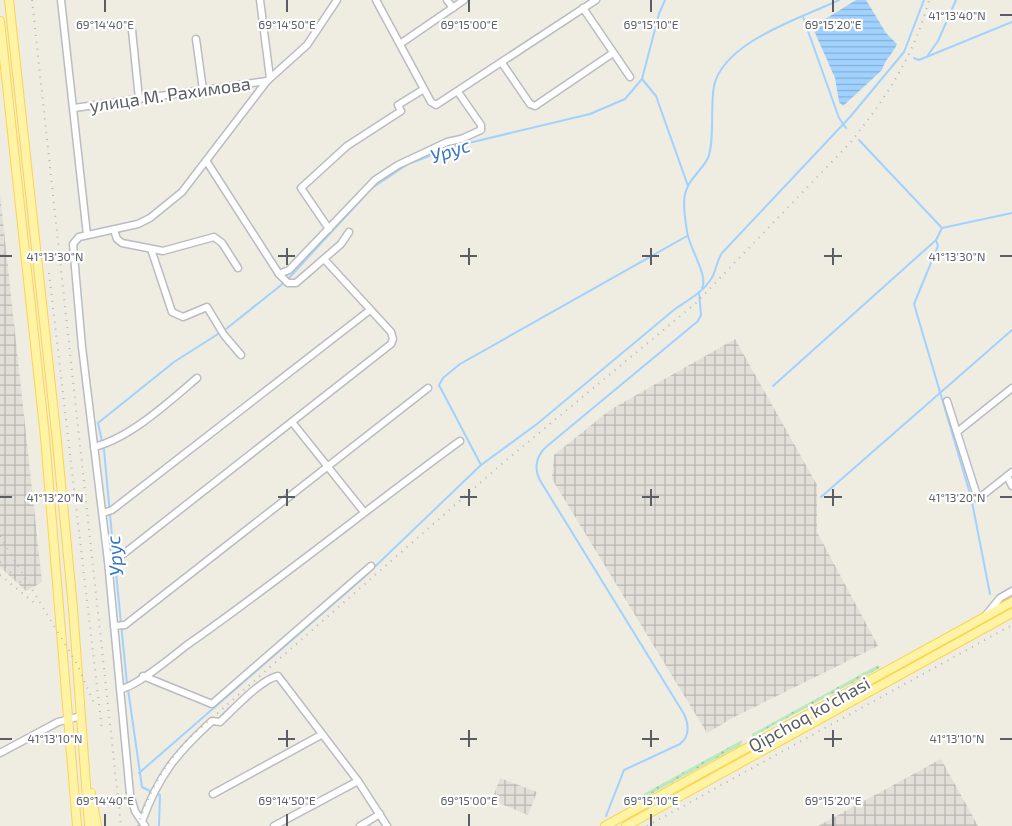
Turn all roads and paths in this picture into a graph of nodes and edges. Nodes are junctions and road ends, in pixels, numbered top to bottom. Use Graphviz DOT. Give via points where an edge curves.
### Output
graph roads {
  1 [pos="8,0"];
  2 [pos="61,0"];
  3 [pos="260,0"];
  4 [pos="337,0"];
  5 [pos="376,0"];
  6 [pos="448,0"];
  7 [pos="464,0"];
  8 [pos="596,0"];
  9 [pos="453,8"];
  10 [pos="583,8"];
  11 [pos="0,21"];
  12 [pos="132,30"];
  13 [pos="196,40"];
  14 [pos="400,44"];
  15 [pos="613,53"];
  16 [pos="502,63"];
  17 [pos="630,77"];
  18 [pos="269,79"];
  19 [pos="424,89"];
  20 [pos="203,90"];
  21 [pos="458,92"];
  22 [pos="139,99"];
  23 [pos="74,108"];
  24 [pos="207,162"];
  25 [pos="328,229"];
  26 [pos="114,230"];
  27 [pos="349,232"];
  28 [pos="87,235"];
  29 [pos="151,249"];
  30 [pos="324,259"];
  31 [pos="238,268"];
  32 [pos="279,274"];
  33 [pos="370,310"];
  34 [pos="241,355"];
  35 [pos="197,378"];
  36 [pos="428,388"];
  37 [pos="1012,388"];
  38 [pos="947,400"];
  39 [pos="292,422"];
  40 [pos="957,432"];
  41 [pos="460,441"];
  42 [pos="100,445"];
  43 [pos="327,465"];
  44 [pos="1009,474"];
  45 [pos="1012,486"];
  46 [pos="108,512"];
  47 [pos="364,512"];
  48 [pos="108,561"];
  49 [pos="371,566"];
  50 [pos="1012,591"];
  51 [pos="1012,602"];
  52 [pos="1012,613"];
  53 [pos="984,617"];
  54 [pos="114,626"];
  55 [pos="143,676"];
  56 [pos="126,687"];
  57 [pos="81,716"];
  58 [pos="67,718"];
  59 [pos="321,735"];
  60 [pos="0,753"];
  61 [pos="86,774"];
  62 [pos="358,781"];
  63 [pos="214,794"];
  64 [pos="380,814"];
  65 [pos="625,815"];
  66 [pos="143,824"];
  67 [pos="628,825"];
  68 [pos="77,826"];
  69 [pos="89,826"];
  70 [pos="97,826"];
  71 [pos="274,826"];
  72 [pos="360,826"];
  73 [pos="387,826"];
  74 [pos="605,826"];
  1 -- 57 [label="main road" via="55,423"];
  2 -- 23 [label="street"];
  3 -- 18 [label="street, улица М. Рахимова"];
  4 -- 18 [label="street, улица М. Рахимова" via="307,45"];
  5 -- 14 [label="street"];
  6 -- 9 [label="street"];
  7 -- 9 [label="street"];
  8 -- 10 [label="street"];
  9 -- 14 [label="street"];
  10 -- 15 [label="street"];
  10 -- 16 [label="street"];
  11 -- 58 [label="main road" via="45,437"];
  12 -- 22 [label="street"];
  13 -- 20 [label="street"];
  14 -- 19 [label="street"];
  15 -- 16 [label="street" via="535,106 530,104"];
  15 -- 17 [label="street"];
  16 -- 21 [label="street"];
  18 -- 20 [label="street, улица М. Рахимова"];
  18 -- 24 [label="street, улица М. Рахимова"];
  19 -- 21 [label="street" via="436,105"];
  19 -- 25 [label="street" via="398,105 401,110 347,146 301,188"];
  20 -- 22 [label="street, улица М. Рахимова"];
  21 -- 25 [label="street" via="481,125 481,130 398,165 375,180"];
  22 -- 23 [label="street, улица М. Рахимова"];
  23 -- 28 [label="street"];
  24 -- 26 [label="street, улица М. Рахимова" via="167,206 138,224"];
  24 -- 32 [label="street"];
  25 -- 32 [label="street" via="289,270"];
  26 -- 28 [label="street, улица М. Рахимова"];
  26 -- 29 [label="street" via="122,243"];
  27 -- 30 [label="street"];
  28 -- 42 [label="street" via="76,239 72,249"];
  29 -- 31 [label="street" via="163,251 214,237 222,243"];
  29 -- 34 [label="street" via="172,312 184,317 207,308"];
  30 -- 32 [label="street" via="296,283 286,281"];
  30 -- 33 [label="street"];
  33 -- 39 [label="street" via="391,332 393,341"];
  33 -- 46 [label="street"];
  35 -- 42 [label="street" via="166,405"];
  36 -- 43 [label="street"];
  37 -- 40 [label="street"];
  38 -- 40 [label="street"];
  39 -- 43 [label="street"];
  39 -- 48 [label="street" via="118,559"];
  40 -- 44 [label="street" via="978,499"];
  41 -- 47 [label="street"];
  42 -- 46 [label="street"];
  43 -- 47 [label="street"];
  43 -- 54 [label="street" via="125,625"];
  44 -- 45 [label="street"];
  46 -- 48 [label="street"];
  47 -- 55 [label="street" via="259,595"];
  48 -- 54 [label="street"];
  49 -- 55 [label="street" via="212,704"];
  50 -- 53 [label="street" via="1000,598"];
  51 -- 53 [label="main road, Qipchoq ko'chasi"];
  52 -- 67 [label="main road, Qipchoq ko'chasi"];
  53 -- 65 [label="main road, Qipchoq ko'chasi"];
  54 -- 56 [label="street"];
  55 -- 56 [label="street"];
  56 -- 66 [label="street" via="131,800"];
  57 -- 58 [label="street"];
  57 -- 61 [label="main road"];
  58 -- 60 [label="street"];
  58 -- 68 [label="main road"];
  59 -- 62 [label="street"];
  59 -- 63 [label="street"];
  59 -- 66 [label="street" via="280,677 273,677 220,722 212,721 187,743 157,785"];
  61 -- 69 [label="main road"];
  61 -- 70 [label="main road"];
  62 -- 64 [label="street"];
  62 -- 71 [label="street"];
  64 -- 72 [label="street"];
  64 -- 73 [label="street"];
  65 -- 67 [label="main road"];
  65 -- 74 [label="main road, Qipchoq ko'chasi"];
}
